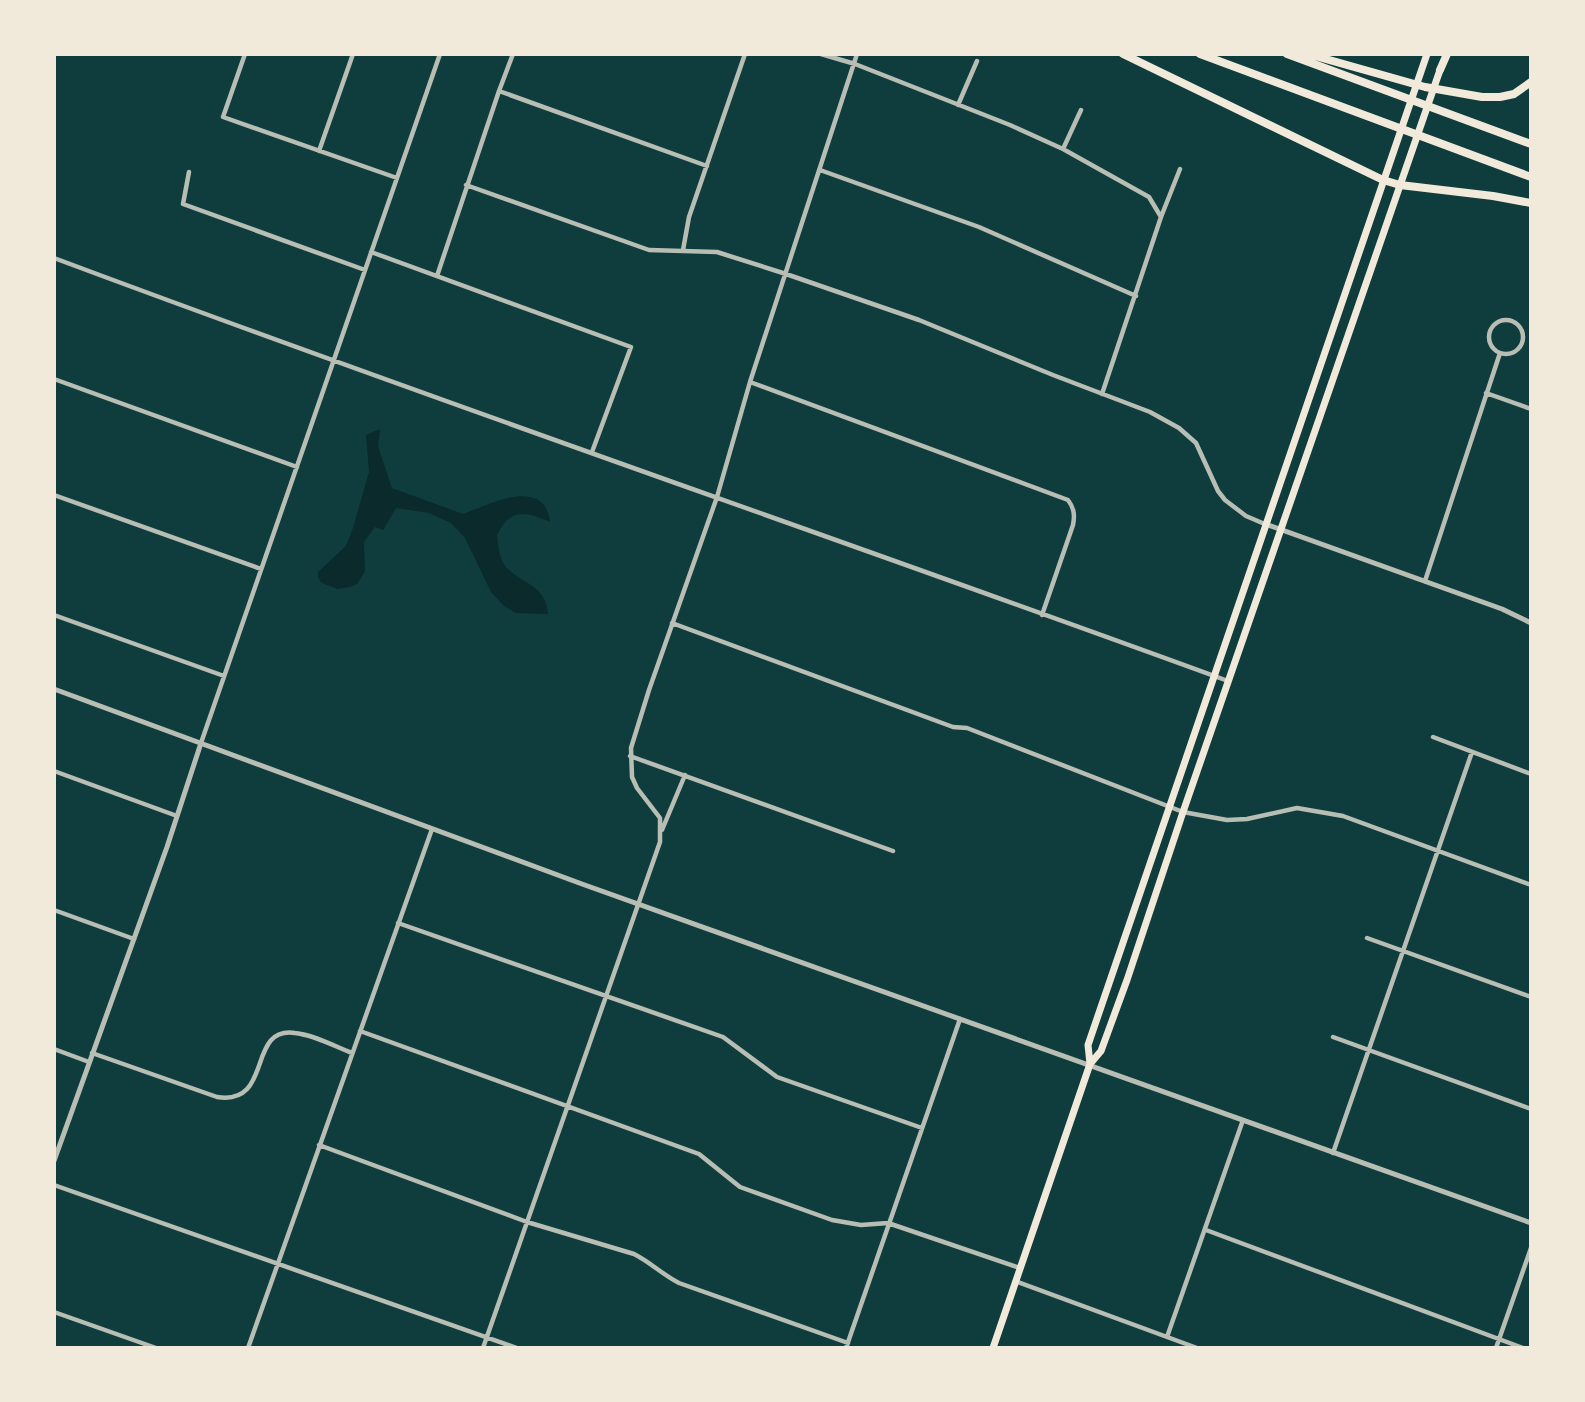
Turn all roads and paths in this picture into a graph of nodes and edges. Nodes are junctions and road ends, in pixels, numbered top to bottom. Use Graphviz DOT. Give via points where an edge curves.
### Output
graph roads {
  1 [pos="245,54"];
  2 [pos="353,54"];
  3 [pos="440,54"];
  4 [pos="513,54"];
  5 [pos="745,54"];
  6 [pos="821,54"];
  7 [pos="858,54"];
  8 [pos="1123,54"];
  9 [pos="1200,54"];
  10 [pos="1287,54"];
  11 [pos="1308,54"];
  12 [pos="1427,54"];
  13 [pos="1447,54"];
  14 [pos="976,61"];
  15 [pos="855,64"];
  16 [pos="1440,70"];
  17 [pos="1531,82"];
  18 [pos="499,91"];
  19 [pos="958,105"];
  20 [pos="1081,110"];
  21 [pos="1531,144"];
  22 [pos="1063,149"];
  23 [pos="319,151"];
  24 [pos="708,166"];
  25 [pos="1180,169"];
  26 [pos="820,170"];
  27 [pos="189,172"];
  28 [pos="1531,177"];
  29 [pos="397,178"];
  30 [pos="1383,180"];
  31 [pos="466,185"];
  32 [pos="1400,185"];
  33 [pos="1531,203"];
  34 [pos="1161,217"];
  35 [pos="683,250"];
  36 [pos="371,252"];
  37 [pos="54,258"];
  38 [pos="365,270"];
  39 [pos="786,274"];
  40 [pos="437,276"];
  41 [pos="1136,296"];
  42 [pos="1500,353"];
  43 [pos="334,363"];
  44 [pos="54,379"];
  45 [pos="750,382"];
  46 [pos="1486,393"];
  47 [pos="1102,394"];
  48 [pos="1531,409"];
  49 [pos="592,452"];
  50 [pos="297,467"];
  51 [pos="54,495"];
  52 [pos="717,497"];
  53 [pos="1268,525"];
  54 [pos="1280,529"];
  55 [pos="261,569"];
  56 [pos="1425,581"];
  57 [pos="54,614"];
  58 [pos="1042,615"];
  59 [pos="672,623"];
  60 [pos="1531,623"];
  61 [pos="224,676"];
  62 [pos="1216,676"];
  63 [pos="1228,681"];
  64 [pos="54,689"];
  65 [pos="1433,737"];
  66 [pos="201,743"];
  67 [pos="1472,752"];
  68 [pos="630,756"];
  69 [pos="54,771"];
  70 [pos="1531,774"];
  71 [pos="684,775"];
  72 [pos="1171,807"];
  73 [pos="1183,812"];
  74 [pos="177,816"];
  75 [pos="432,829"];
  76 [pos="662,831"];
  77 [pos="893,851"];
  78 [pos="1439,851"];
  79 [pos="1531,885"];
  80 [pos="639,904"];
  81 [pos="54,910"];
  82 [pos="398,923"];
  83 [pos="1126,934"];
  84 [pos="1367,938"];
  85 [pos="134,939"];
  86 [pos="1141,939"];
  87 [pos="1403,951"];
  88 [pos="606,997"];
  89 [pos="1531,998"];
  90 [pos="960,1018"];
  91 [pos="360,1031"];
  92 [pos="1333,1037"];
  93 [pos="54,1049"];
  94 [pos="1369,1051"];
  95 [pos="92,1053"];
  96 [pos="352,1053"];
  97 [pos="89,1062"];
  98 [pos="1090,1065"];
  99 [pos="568,1106"];
  100 [pos="1531,1109"];
  101 [pos="1243,1120"];
  102 [pos="922,1128"];
  103 [pos="319,1145"];
  104 [pos="1334,1153"];
  105 [pos="54,1161"];
  106 [pos="54,1185"];
  107 [pos="527,1222"];
  108 [pos="888,1223"];
  109 [pos="1531,1223"];
  110 [pos="1206,1230"];
  111 [pos="1531,1248"];
  112 [pos="278,1263"];
  113 [pos="1020,1268"];
  114 [pos="1016,1281"];
  115 [pos="54,1312"];
  116 [pos="486,1337"];
  117 [pos="1167,1337"];
  118 [pos="1499,1339"];
  119 [pos="847,1345"];
  120 [pos="156,1348"];
  121 [pos="248,1348"];
  122 [pos="483,1348"];
  123 [pos="517,1348"];
  124 [pos="993,1348"];
  125 [pos="1197,1348"];
  126 [pos="1496,1348"];
  127 [pos="1523,1348"];
  1 -- 23 [label="street" via="223,117"];
  2 -- 23 [label="street"];
  3 -- 29 [label="street"];
  4 -- 18 [label="street"];
  5 -- 24 [label="street"];
  6 -- 15 [label="street"];
  7 -- 15 [label="street"];
  8 -- 30 [label="highway"];
  9 -- 28 [label="highway"];
  10 -- 21 [label="highway"];
  11 -- 17 [label="highway" via="1425,87 1482,97 1514,94"];
  12 -- 30 [label="highway"];
  13 -- 16 [label="highway"];
  14 -- 19 [label="street"];
  15 -- 19 [label="street"];
  15 -- 26 [label="street"];
  16 -- 32 [label="highway"];
  18 -- 24 [label="street"];
  18 -- 31 [label="street"];
  19 -- 22 [label="street"];
  20 -- 22 [label="street"];
  22 -- 34 [label="street" via="1149,197"];
  23 -- 29 [label="street"];
  24 -- 35 [label="street"];
  25 -- 34 [label="street"];
  26 -- 39 [label="street"];
  26 -- 41 [label="street" via="979,227"];
  27 -- 38 [label="street" via="183,204"];
  29 -- 36 [label="street"];
  30 -- 32 [label="highway"];
  30 -- 53 [label="highway"];
  31 -- 35 [label="street" via="642,248"];
  31 -- 40 [label="street"];
  32 -- 33 [label="highway"];
  32 -- 54 [label="highway"];
  34 -- 41 [label="street"];
  35 -- 39 [label="street" via="717,252"];
  36 -- 38 [label="street"];
  36 -- 40 [label="street"];
  37 -- 43 [label="street"];
  38 -- 43 [label="street"];
  39 -- 45 [label="street"];
  39 -- 47 [label="street" via="919,320"];
  40 -- 49 [label="street" via="631,347"];
  41 -- 47 [label="street"];
  42 -- 42 [label="street" via="1514,352 1522,340 1521,329 1512,321 1501,320 1489,332 1492,346"];
  42 -- 46 [label="street"];
  43 -- 49 [label="street"];
  43 -- 50 [label="street"];
  44 -- 50 [label="street"];
  45 -- 52 [label="street"];
  45 -- 58 [label="street" via="1068,500 1073,506 1073,525"];
  46 -- 48 [label="street"];
  46 -- 56 [label="street"];
  47 -- 53 [label="street" via="1179,428 1196,443 1225,499 1246,516"];
  49 -- 52 [label="street"];
  50 -- 55 [label="street"];
  51 -- 55 [label="street"];
  52 -- 58 [label="street"];
  52 -- 59 [label="street"];
  53 -- 54 [label="street"];
  53 -- 62 [label="highway"];
  54 -- 56 [label="street"];
  54 -- 63 [label="highway"];
  55 -- 61 [label="street"];
  56 -- 60 [label="street"];
  57 -- 61 [label="street"];
  58 -- 62 [label="street"];
  59 -- 68 [label="street"];
  59 -- 72 [label="street" via="953,727 967,728"];
  61 -- 66 [label="street"];
  62 -- 63 [label="street"];
  62 -- 72 [label="highway"];
  63 -- 73 [label="highway"];
  64 -- 66 [label="street"];
  65 -- 67 [label="street"];
  66 -- 74 [label="street"];
  66 -- 75 [label="street"];
  67 -- 70 [label="street"];
  67 -- 78 [label="street"];
  68 -- 71 [label="street"];
  68 -- 76 [label="street" via="632,777 660,818"];
  69 -- 74 [label="street"];
  71 -- 76 [label="street"];
  71 -- 77 [label="street"];
  72 -- 73 [label="street"];
  72 -- 83 [label="highway"];
  73 -- 78 [label="street" via="1227,820 1297,808 1343,816"];
  73 -- 86 [label="highway"];
  74 -- 85 [label="street"];
  75 -- 80 [label="street"];
  75 -- 82 [label="street"];
  76 -- 80 [label="street"];
  78 -- 79 [label="street"];
  78 -- 87 [label="street"];
  80 -- 88 [label="street"];
  80 -- 90 [label="street"];
  81 -- 85 [label="street"];
  82 -- 88 [label="street"];
  82 -- 91 [label="street"];
  83 -- 86 [label="highway"];
  83 -- 98 [label="highway" via="1088,1045"];
  84 -- 87 [label="street"];
  85 -- 95 [label="street"];
  86 -- 98 [label="highway" via="1101,1051"];
  87 -- 89 [label="street"];
  87 -- 94 [label="street"];
  88 -- 99 [label="street"];
  88 -- 102 [label="street" via="723,1037 777,1077"];
  90 -- 98 [label="street"];
  90 -- 102 [label="street"];
  91 -- 96 [label="street"];
  91 -- 99 [label="street"];
  92 -- 94 [label="street"];
  93 -- 97 [label="street"];
  94 -- 100 [label="street"];
  94 -- 104 [label="street"];
  95 -- 96 [label="street" via="231,1099 253,1083 270,1040 281,1034 297,1033"];
  95 -- 97 [label="street"];
  96 -- 103 [label="street"];
  97 -- 105 [label="street"];
  98 -- 101 [label="street"];
  98 -- 113 [label="highway"];
  99 -- 107 [label="street"];
  99 -- 108 [label="street" via="699,1154 740,1187 832,1220"];
  101 -- 104 [label="street"];
  101 -- 110 [label="street"];
  102 -- 108 [label="street"];
  103 -- 107 [label="street"];
  103 -- 112 [label="street"];
  104 -- 109 [label="street"];
  106 -- 112 [label="street"];
  107 -- 116 [label="street"];
  107 -- 119 [label="street" via="634,1254 679,1283"];
  108 -- 113 [label="street"];
  108 -- 119 [label="street"];
  110 -- 117 [label="street"];
  110 -- 118 [label="street"];
  111 -- 118 [label="street"];
  112 -- 116 [label="street"];
  112 -- 121 [label="street"];
  113 -- 114 [label="highway"];
  114 -- 117 [label="street"];
  114 -- 124 [label="highway"];
  115 -- 120 [label="street"];
  116 -- 122 [label="street"];
  116 -- 123 [label="street"];
  117 -- 125 [label="street"];
  118 -- 126 [label="street"];
  118 -- 127 [label="street"];
}
